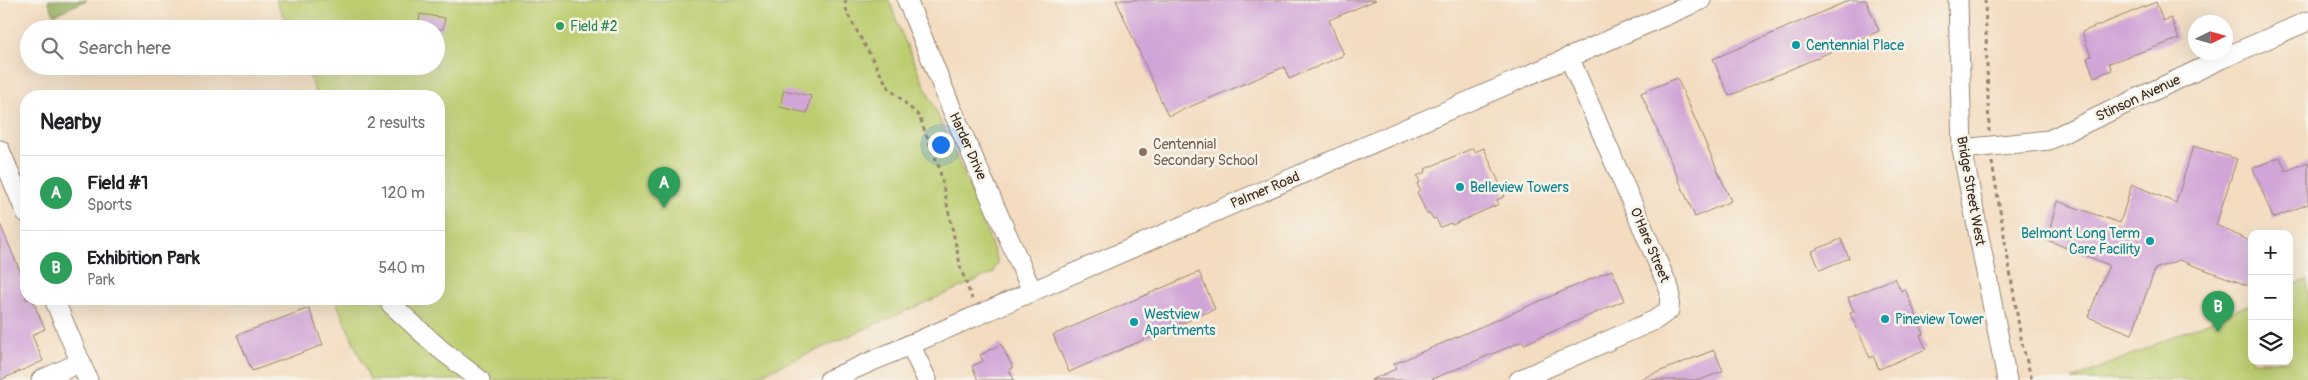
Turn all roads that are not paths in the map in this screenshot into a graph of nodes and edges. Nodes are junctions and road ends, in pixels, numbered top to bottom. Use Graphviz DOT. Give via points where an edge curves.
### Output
graph roads {
  1 [pos="907,0"];
  2 [pos="1701,0"];
  3 [pos="1958,0"];
  4 [pos="2308,21"];
  5 [pos="1569,57"];
  6 [pos="1962,149"];
  7 [pos="0,150"];
  8 [pos="8,190"];
  9 [pos="20,205"];
  10 [pos="1032,291"];
  11 [pos="56,305"];
  12 [pos="392,305"];
  13 [pos="910,344"];
  14 [pos="80,362"];
  15 [pos="41,380"];
  16 [pos="88,380"];
  17 [pos="480,380"];
  18 [pos="829,380"];
  19 [pos="927,380"];
  20 [pos="1519,380"];
  21 [pos="2007,380"];
  1 -- 10 [label="street, Harder Drive"];
  2 -- 5 [label="street, Palmer Road"];
  3 -- 6 [label="street, Bridge Street West"];
  4 -- 6 [label="street, Stinson Avenue" via="2049,140"];
  5 -- 10 [label="street, Palmer Road"];
  5 -- 20 [label="street, O'Hare Street" via="1670,291 1669,310 1655,320"];
  6 -- 21 [label="street, Bridge Street West"];
  7 -- 8 [label="street"];
  8 -- 9 [label="street"];
  10 -- 13 [label="street, Palmer Road"];
  11 -- 14 [label="street"];
  12 -- 17 [label="street"];
  13 -- 18 [label="street, Palmer Road"];
  13 -- 19 [label="street"];
  14 -- 15 [label="street"];
  14 -- 16 [label="street"];
}
